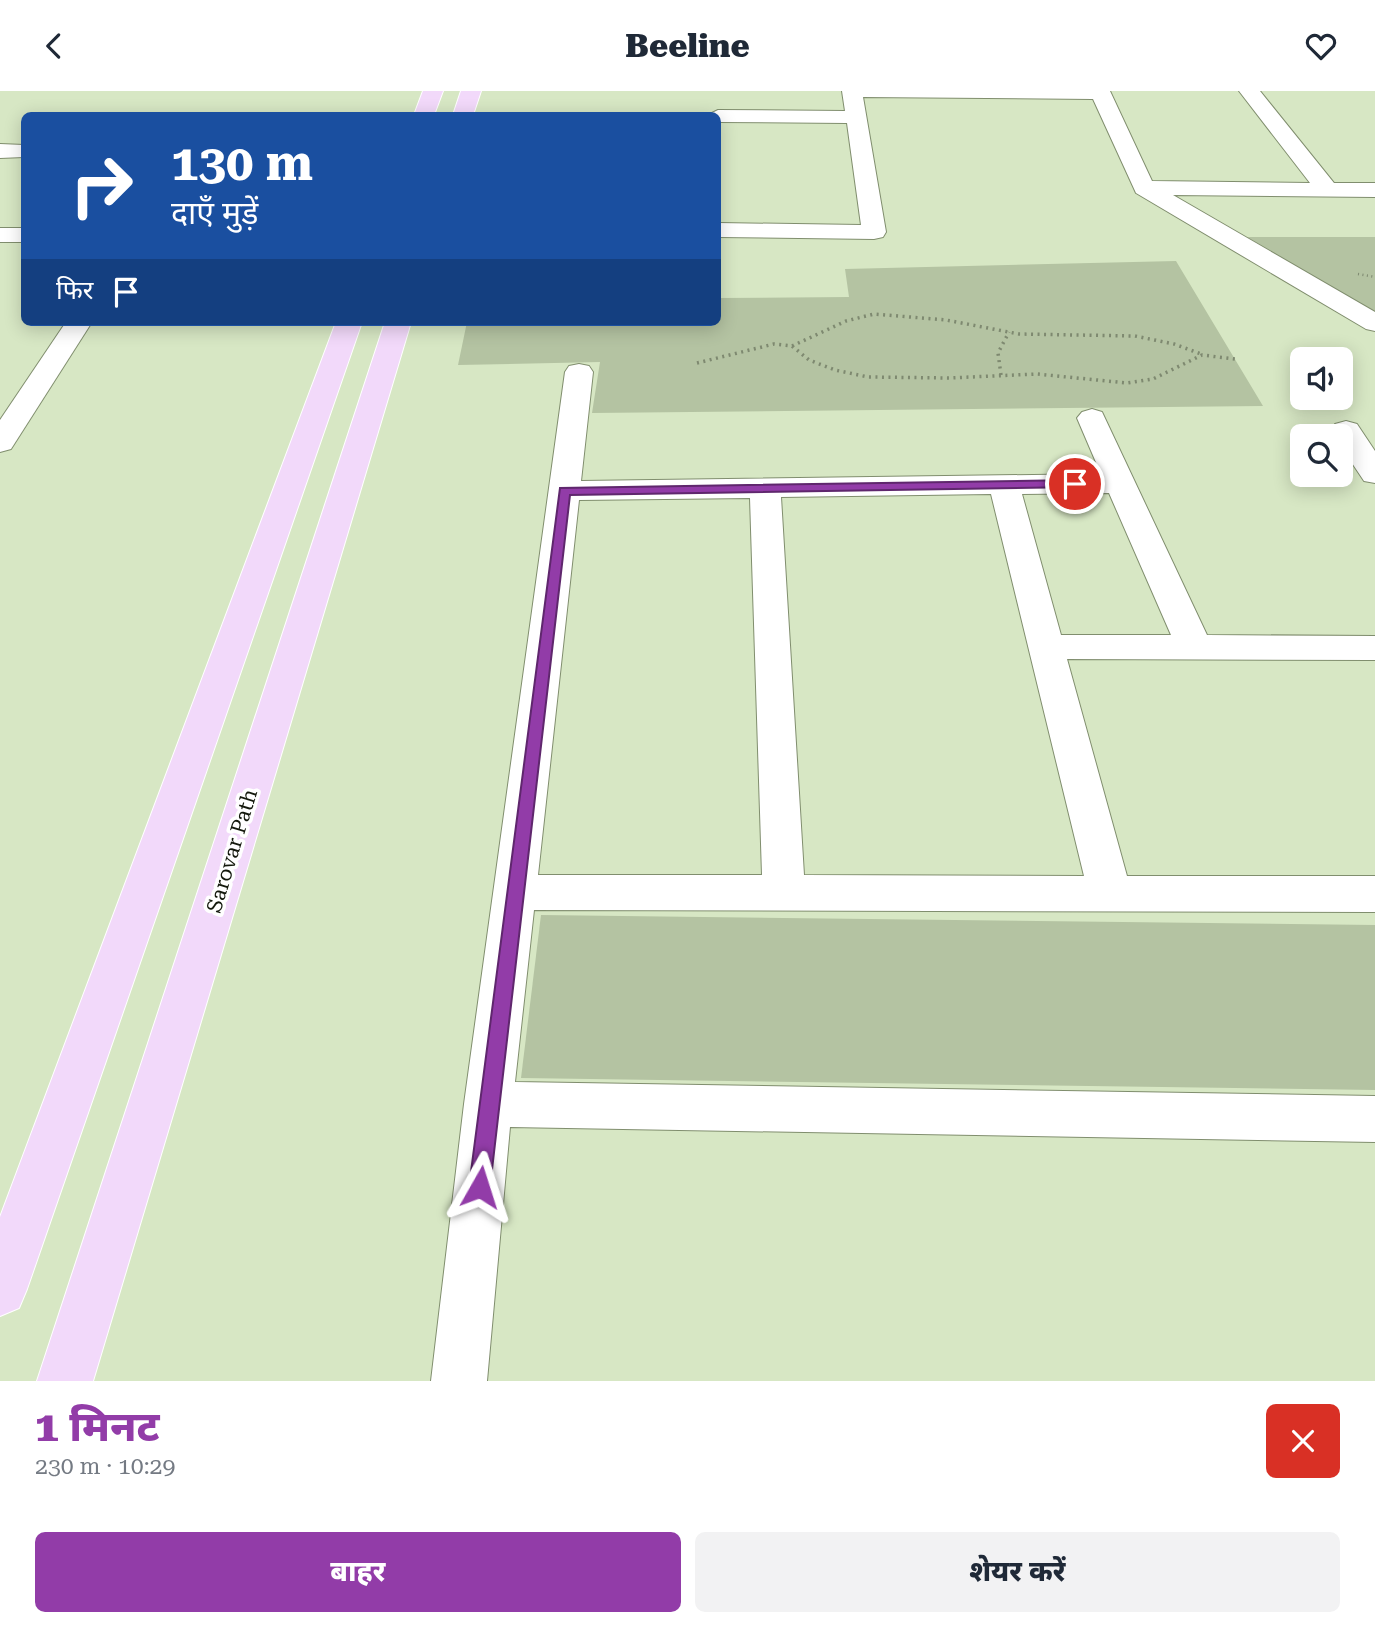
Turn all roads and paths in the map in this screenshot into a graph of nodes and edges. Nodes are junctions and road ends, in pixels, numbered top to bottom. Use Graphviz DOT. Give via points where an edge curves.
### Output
graph roads {
  1 [pos="433,91"];
  2 [pos="471,91"];
  3 [pos="852,91"];
  4 [pos="1249,91"];
  5 [pos="1100,92"];
  6 [pos="425,112"];
  7 [pos="464,112"];
  8 [pos="721,116"];
  9 [pos="855,117"];
  10 [pos="0,151"];
  11 [pos="21,151"];
  12 [pos="1144,188"];
  13 [pos="1328,190"];
  14 [pos="1375,190"];
  15 [pos="721,230"];
  16 [pos="0,235"];
  17 [pos="21,235"];
  18 [pos="1375,323"];
  19 [pos="76,326"];
  20 [pos="348,326"];
  21 [pos="397,326"];
  22 [pos="1009,332"];
  23 [pos="792,346"];
  24 [pos="1202,355"];
  25 [pos="1235,359"];
  26 [pos="696,363"];
  27 [pos="579,372"];
  28 [pos="1001,375"];
  29 [pos="1093,418"];
  30 [pos="1353,441"];
  31 [pos="0,443"];
  32 [pos="1375,474"];
  33 [pos="1122,483"];
  34 [pos="1004,485"];
  35 [pos="765,488"];
  36 [pos="564,491"];
  37 [pos="1047,647"];
  38 [pos="1194,647"];
  39 [pos="1375,647"];
  40 [pos="514,892"];
  41 [pos="784,893"];
  42 [pos="1110,893"];
  43 [pos="1375,894"];
  44 [pos="488,1104"];
  45 [pos="1375,1119"];
  46 [pos="0,1289"];
  47 [pos="65,1381"];
  48 [pos="459,1381"];
  1 -- 6 [label="main road"];
  2 -- 7 [label="main road"];
  3 -- 5 [label="street"];
  3 -- 9 [label="street"];
  4 -- 13 [label="street"];
  5 -- 12 [label="street"];
  8 -- 9 [label="street"];
  9 -- 15 [label="street" via="874,232"];
  10 -- 11 [label="street"];
  12 -- 13 [label="street"];
  12 -- 18 [label="street"];
  13 -- 14 [label="street"];
  16 -- 17 [label="street"];
  19 -- 31 [label="street"];
  20 -- 46 [label="main road"];
  21 -- 47 [label="main road, Sarovar Path"];
  22 -- 23 [label="path" via="946,320 874,314 846,321"];
  22 -- 24 [label="path" via="1135,337"];
  22 -- 28 [label="path" via="999,353"];
  23 -- 26 [label="path" via="775,344"];
  23 -- 28 [label="path" via="809,360 868,377"];
  24 -- 25 [label="path"];
  24 -- 28 [label="path" via="1153,379 1127,383"];
  27 -- 36 [label="street"];
  29 -- 33 [label="street"];
  30 -- 32 [label="street"];
  33 -- 34 [label="street"];
  33 -- 38 [label="street"];
  34 -- 35 [label="street"];
  34 -- 37 [label="street"];
  35 -- 36 [label="street"];
  35 -- 41 [label="street"];
  36 -- 40 [label="street"];
  37 -- 38 [label="street"];
  37 -- 42 [label="street"];
  38 -- 39 [label="street"];
  40 -- 41 [label="street"];
  40 -- 44 [label="street"];
  41 -- 42 [label="street"];
  42 -- 43 [label="street"];
  44 -- 45 [label="street"];
  44 -- 48 [label="street"];
}
